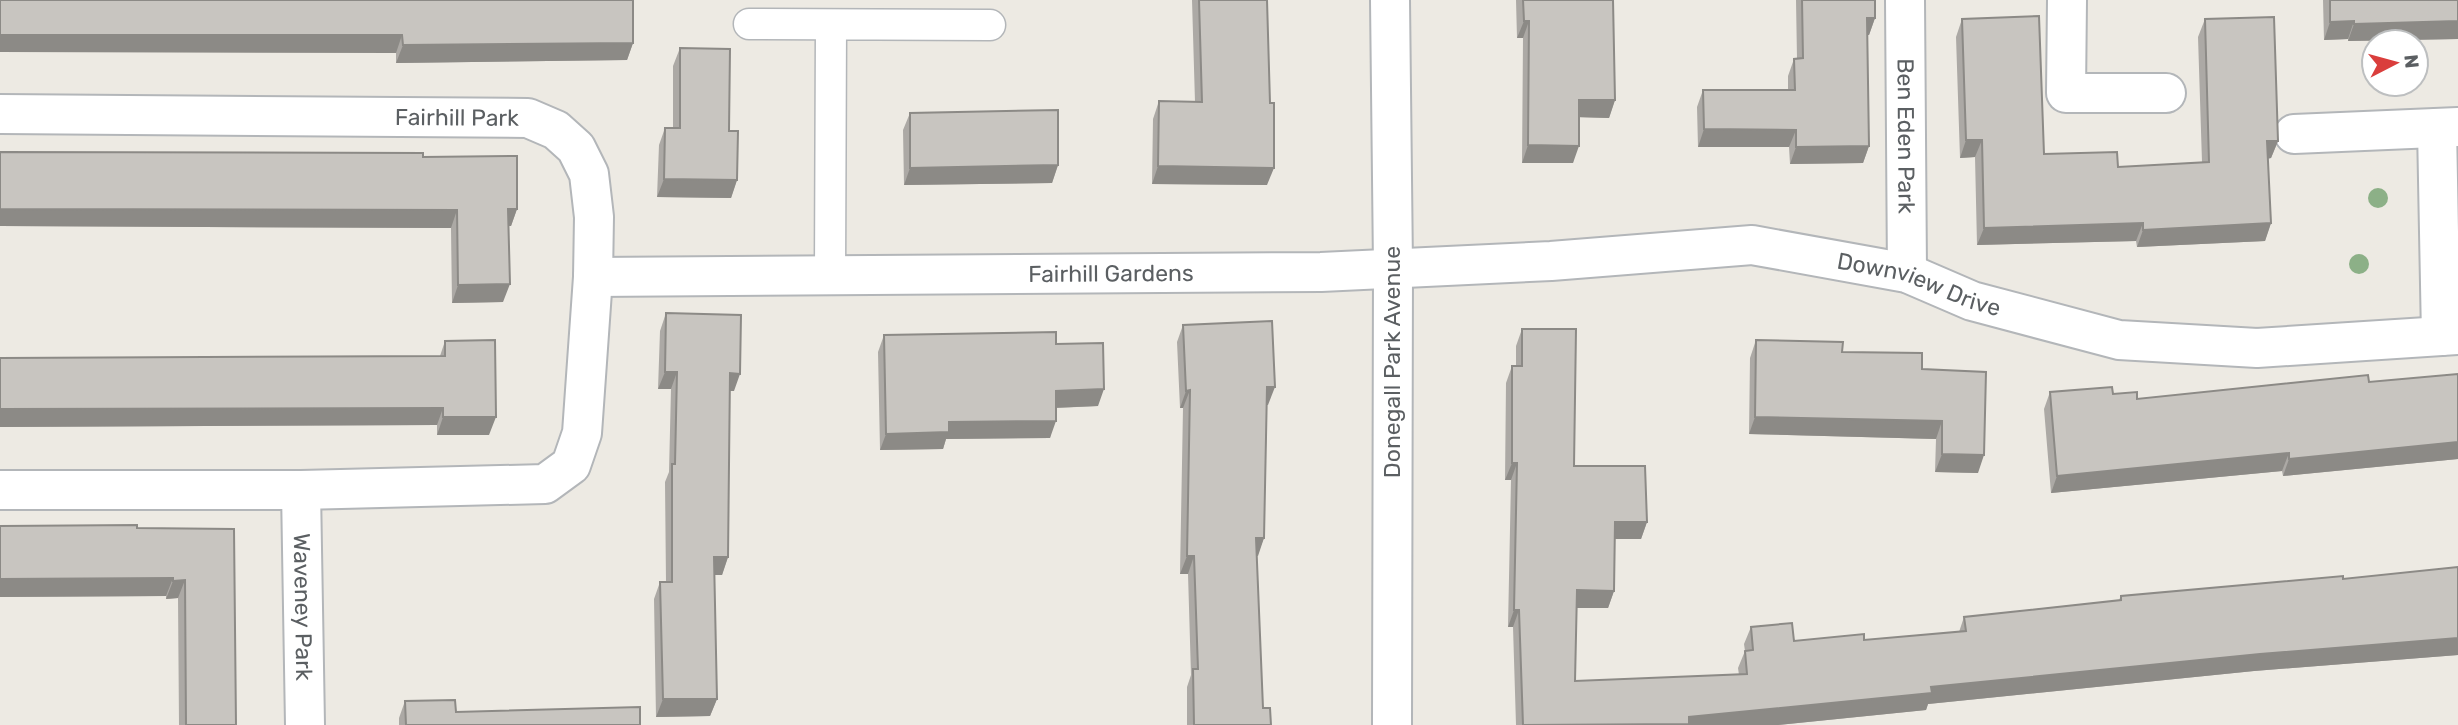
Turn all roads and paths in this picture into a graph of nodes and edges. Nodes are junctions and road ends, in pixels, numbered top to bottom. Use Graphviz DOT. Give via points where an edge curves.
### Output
graph roads {
  1 [pos="1390,0"];
  2 [pos="1905,0"];
  3 [pos="2067,0"];
  4 [pos="749,24"];
  5 [pos="831,25"];
  6 [pos="990,25"];
  7 [pos="2166,93"];
  8 [pos="0,114"];
  9 [pos="2448,128"];
  10 [pos="2294,134"];
  11 [pos="1392,267"];
  12 [pos="1907,273"];
  13 [pos="830,275"];
  14 [pos="593,277"];
  15 [pos="2449,336"];
  16 [pos="0,490"];
  17 [pos="302,490"];
  18 [pos="305,725"];
  19 [pos="1392,725"];
  1 -- 11 [label="street, Donegall Park Avenue"];
  2 -- 12 [label="street, Ben Eden Park"];
  3 -- 7 [label="street" via="2066,93"];
  4 -- 5 [label="lane"];
  5 -- 6 [label="lane"];
  5 -- 13 [label="lane"];
  8 -- 14 [label="street, Fairhill Park" via="528,118 556,130 576,148 589,174"];
  9 -- 10 [label="street"];
  9 -- 15 [label="street, Downview Drive"];
  11 -- 12 [label="street, Downview Drive" via="1451,267 1752,245"];
  11 -- 13 [label="street, Fairhill Gardens" via="1321,272"];
  11 -- 19 [label="street, Donegall Park Avenue"];
  12 -- 15 [label="street, Downview Drive" via="1972,301 2119,340 2257,348"];
  13 -- 14 [label="street"];
  14 -- 17 [label="street, Fairhill Park" via="582,433 570,465 545,484"];
  16 -- 17 [label="street, Fairhill Park"];
  17 -- 18 [label="street, Waveney Park"];
}
